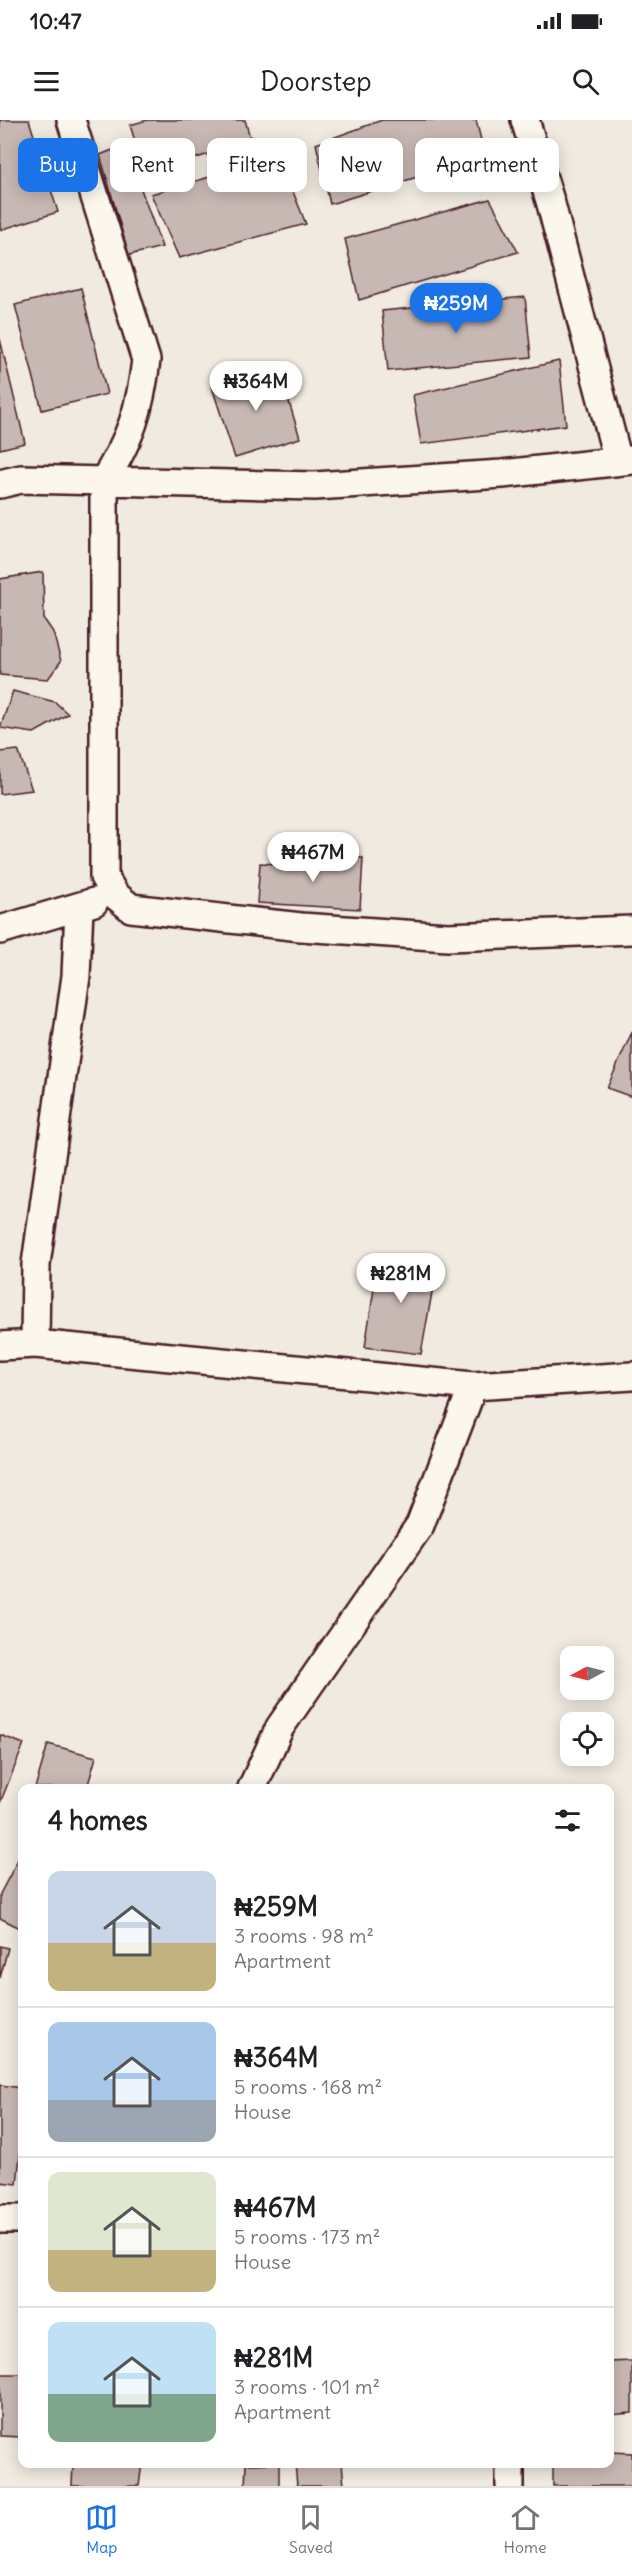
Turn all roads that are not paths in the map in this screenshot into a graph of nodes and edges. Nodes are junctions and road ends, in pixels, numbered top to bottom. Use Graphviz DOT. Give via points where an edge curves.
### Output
graph roads {
  1 [pos="71,120"];
  2 [pos="525,120"];
  3 [pos="625,461"];
  4 [pos="104,481"];
  5 [pos="0,484"];
  6 [pos="115,895"];
  7 [pos="79,908"];
  8 [pos="0,930"];
  9 [pos="632,930"];
  10 [pos="35,1344"];
  11 [pos="0,1346"];
  12 [pos="632,1376"];
  13 [pos="473,1386"];
  14 [pos="254,1784"];
  15 [pos="18,2218"];
  16 [pos="0,2219"];
  17 [pos="510,2468"];
  18 [pos="510,2486"];
  1 -- 4 [label="street" via="146,360 142,399 128,442"];
  2 -- 3 [label="street"];
  3 -- 4 [label="street" via="502,474 315,486"];
  4 -- 5 [label="street" via="21,479"];
  4 -- 6 [label="street" via="105,877"];
  6 -- 7 [label="street"];
  6 -- 9 [label="street" via="130,908 301,927 448,937"];
  7 -- 8 [label="street"];
  7 -- 10 [label="street" via="76,976 36,1264"];
  10 -- 11 [label="street"];
  10 -- 13 [label="street"];
  12 -- 13 [label="street"];
  13 -- 14 [label="street" via="420,1525 280,1727"];
  15 -- 16 [label="street"];
  17 -- 18 [label="street"];
}
